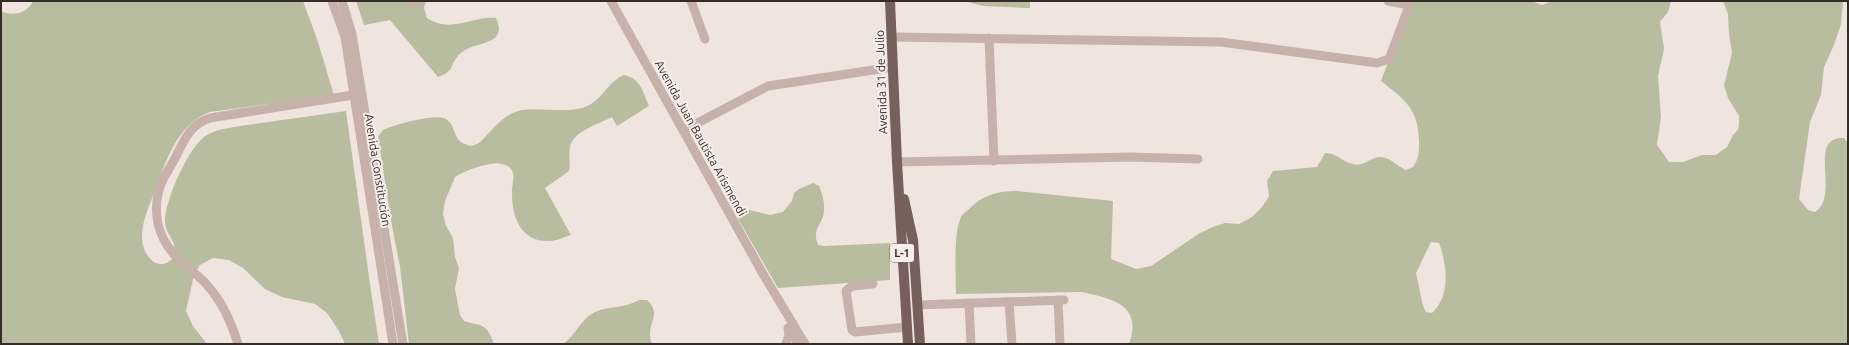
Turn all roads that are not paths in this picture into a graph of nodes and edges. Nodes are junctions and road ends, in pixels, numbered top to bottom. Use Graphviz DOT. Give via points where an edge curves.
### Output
graph roads {
  1 [pos="332,1"];
  2 [pos="342,1"];
  3 [pos="611,1"];
  4 [pos="691,1"];
  5 [pos="890,1"];
  6 [pos="1388,1"];
  7 [pos="1410,3"];
  8 [pos="892,37"];
  9 [pos="989,38"];
  10 [pos="705,39"];
  11 [pos="894,67"];
  12 [pos="353,95"];
  13 [pos="684,130"];
  14 [pos="1198,159"];
  15 [pos="994,160"];
  16 [pos="897,162"];
  17 [pos="873,284"];
  18 [pos="770,287"];
  19 [pos="1009,302"];
  20 [pos="969,303"];
  21 [pos="917,305"];
  22 [pos="787,323"];
  23 [pos="907,327"];
  24 [pos="238,344"];
  25 [pos="393,344"];
  26 [pos="403,344"];
  27 [pos="786,344"];
  28 [pos="801,344"];
  29 [pos="908,344"];
  30 [pos="920,344"];
  31 [pos="971,344"];
  32 [pos="1012,344"];
  33 [pos="1060,344"];
  1 -- 12 [label="street, Avenida Constitución" via="345,37"];
  2 -- 26 [label="street, Avenida Constitución" via="352,34"];
  3 -- 13 [label="street, Avenida Juan Bautista Arismendi"];
  4 -- 10 [label="street"];
  5 -- 8 [label="main road, Avenida 31 de Julio / L-1"];
  6 -- 7 [label="street"];
  7 -- 9 [label="street" via="1389,59 1377,63 1221,42"];
  8 -- 9 [label="street"];
  8 -- 11 [label="main road, Avenida 31 de Julio / L-1"];
  9 -- 15 [label="street"];
  11 -- 13 [label="street" via="768,86"];
  11 -- 16 [label="main road, Avenida 31 de Julio / L-1"];
  12 -- 24 [label="street" via="210,118 199,122 191,129 161,184 157,226 163,240 177,259 207,285 222,305"];
  12 -- 25 [label="street, Avenida Constitución"];
  13 -- 18 [label="street, Avenida Juan Bautista Arismendi"];
  14 -- 15 [label="street" via="1130,157"];
  15 -- 16 [label="street"];
  16 -- 21 [label="main road, L-1" via="913,240"];
  16 -- 23 [label="main road, L-1"];
  17 -- 23 [label="street" via="852,286 846,291 852,330 855,332"];
  18 -- 22 [label="street, Avenida Juan Bautista Arismendi"];
  18 -- 28 [label="street, Avenida Juan Bautista Arismendi"];
  19 -- 20 [label="street"];
  19 -- 32 [label="street"];
  19 -- 33 [label="street" via="1061,300"];
  20 -- 21 [label="street"];
  20 -- 31 [label="street"];
  21 -- 30 [label="main road, L-1"];
  22 -- 27 [label="street" via="789,335"];
  22 -- 28 [label="street, Avenida Juan Bautista Arismendi"];
  23 -- 29 [label="main road, L-1"];
}
